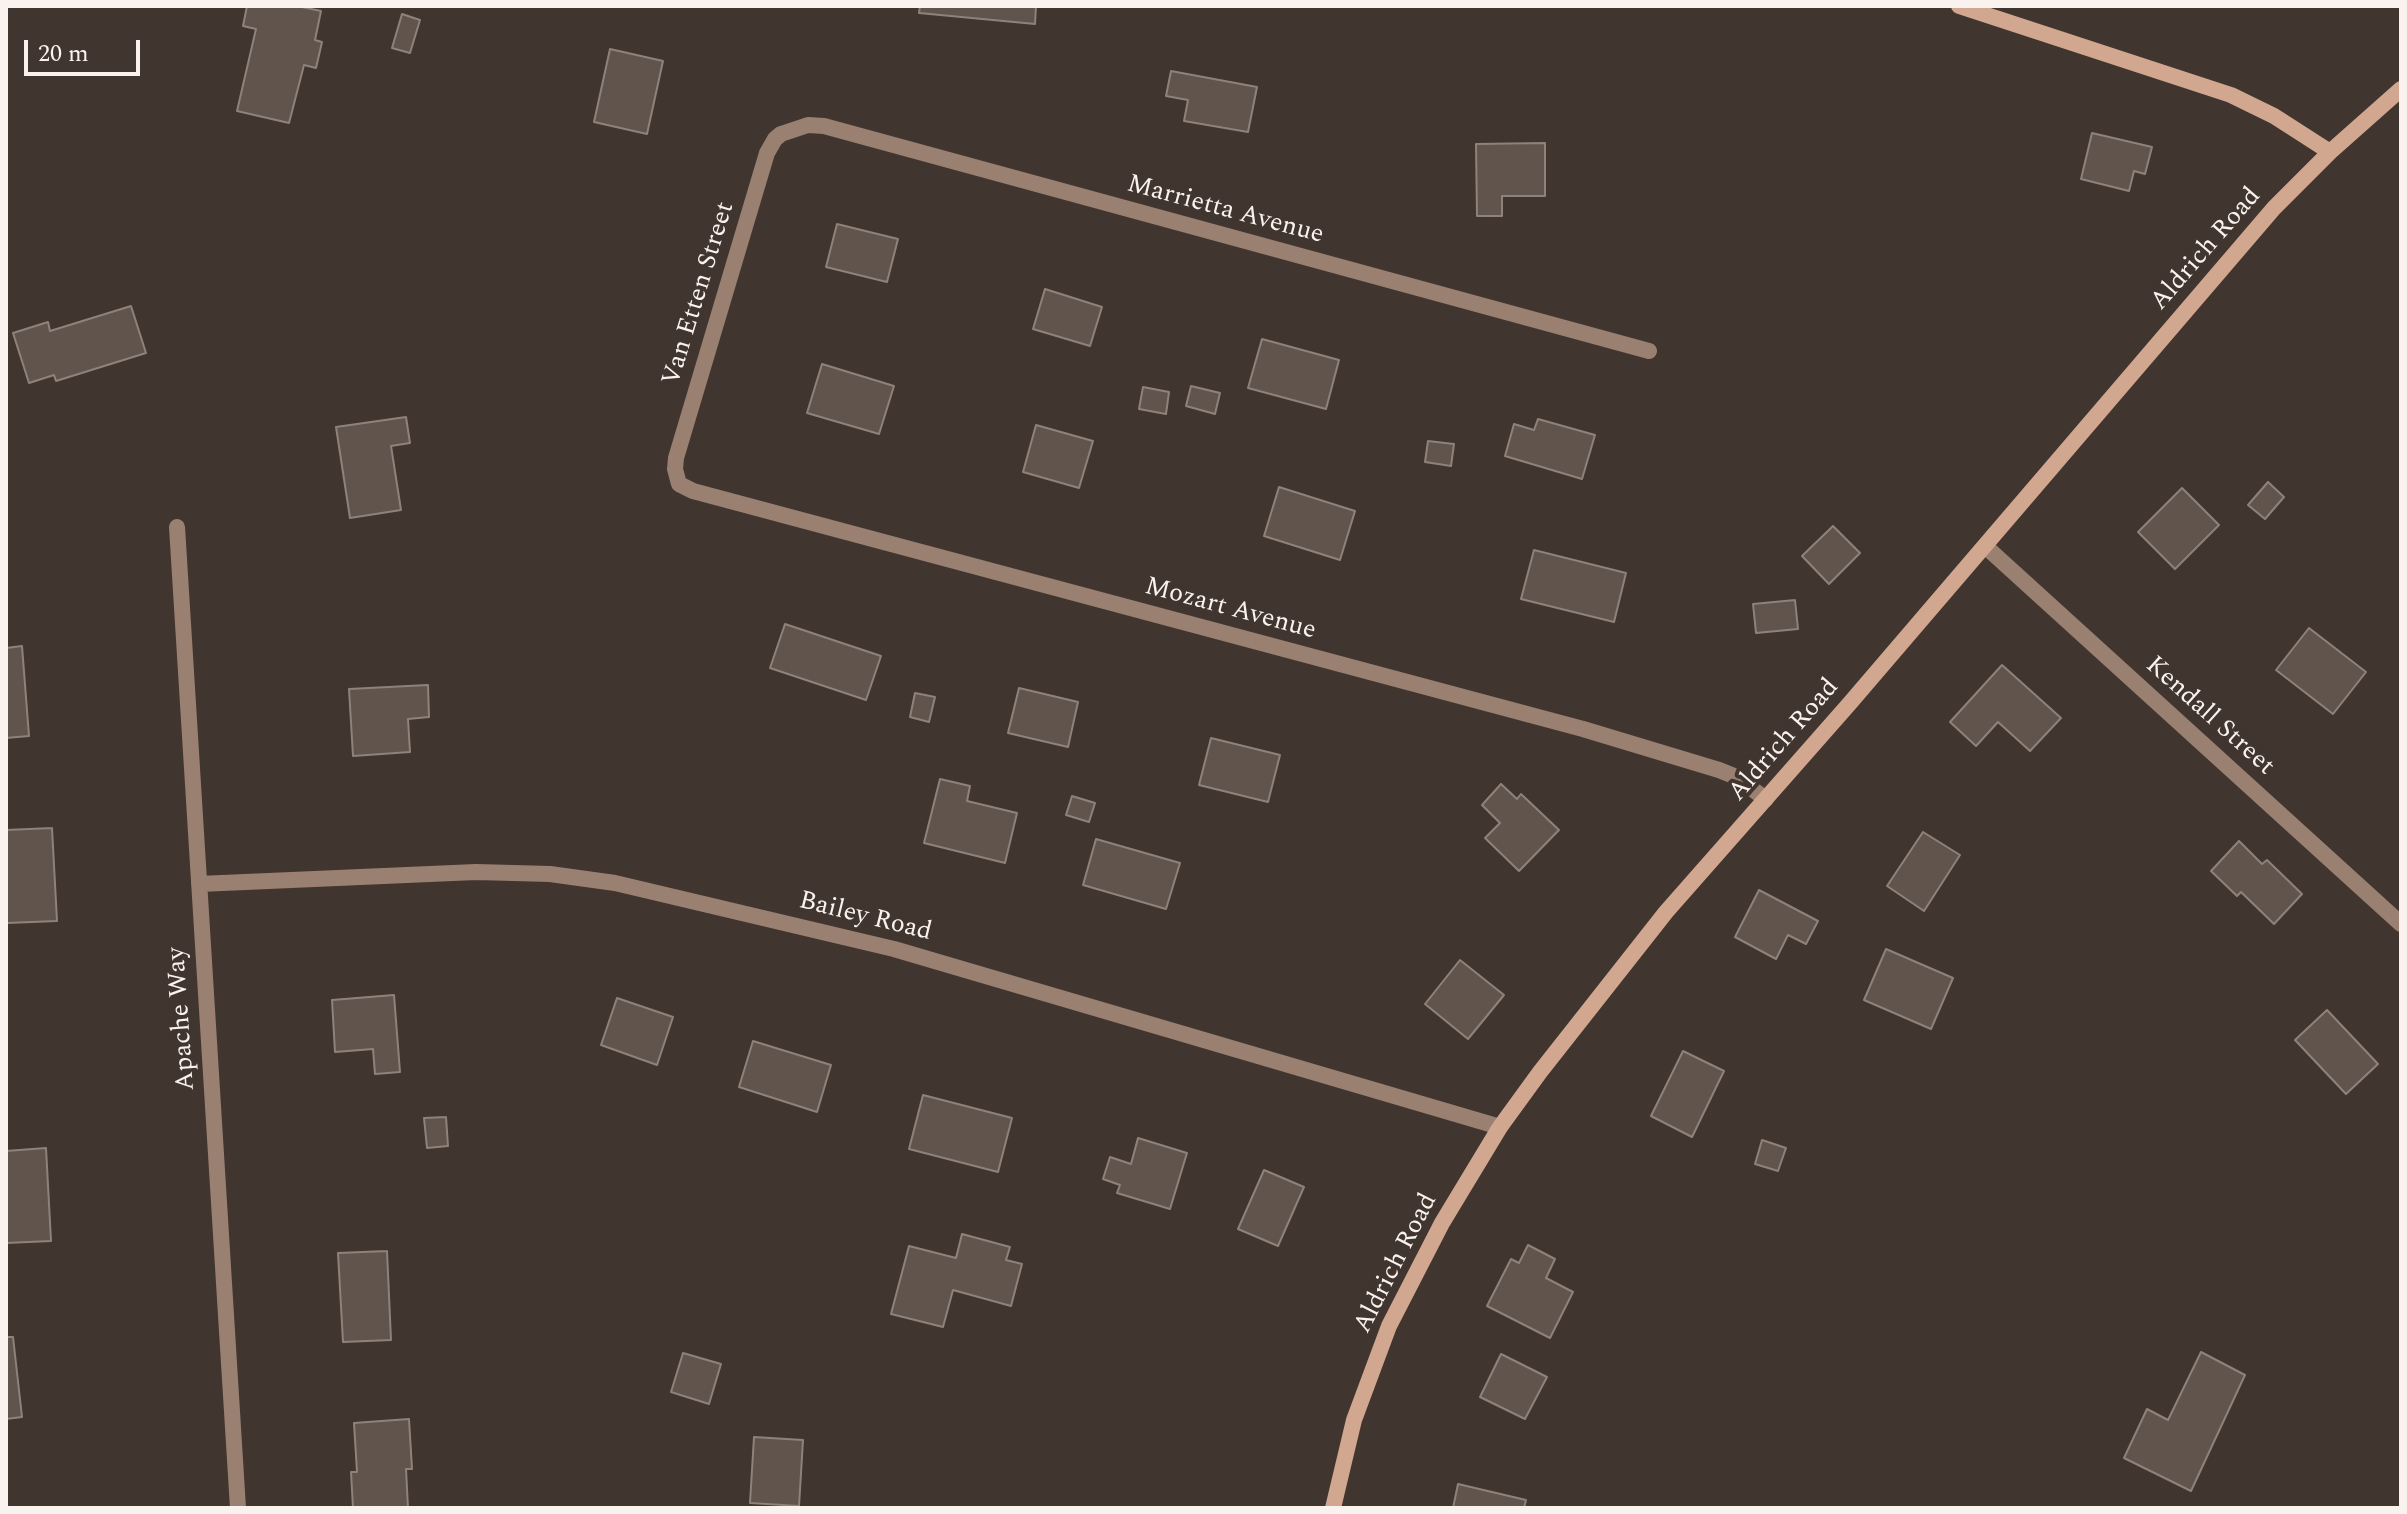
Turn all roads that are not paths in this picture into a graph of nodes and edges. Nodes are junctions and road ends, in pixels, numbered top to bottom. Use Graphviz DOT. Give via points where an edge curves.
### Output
graph roads {
  1 [pos="1959,6"];
  2 [pos="2401,89"];
  3 [pos="789,130"];
  4 [pos="2330,152"];
  5 [pos="1649,351"];
  6 [pos="677,480"];
  7 [pos="177,527"];
  8 [pos="1985,546"];
  9 [pos="1766,799"];
  10 [pos="199,884"];
  11 [pos="2401,924"];
  12 [pos="1500,1127"];
  13 [pos="238,1508"];
  14 [pos="1333,1508"];
  1 -- 4 [label="street" via="2231,95"];
  2 -- 4 [label="street, Aldrich Road"];
  3 -- 5 [label="street, Marrietta Avenue" via="824,126"];
  3 -- 6 [label="street, Van Etten Street" via="767,153 676,458"];
  4 -- 8 [label="street, Aldrich Road" via="2274,208"];
  6 -- 9 [label="street, Mozart Avenue" via="693,491 1583,729 1719,770"];
  7 -- 10 [label="street, Apache Way"];
  8 -- 9 [label="street, Aldrich Road"];
  8 -- 11 [label="street, Kendall Street"];
  9 -- 12 [label="street, Aldrich Road" via="1648,935"];
  10 -- 12 [label="street, Bailey Road" via="476,872 615,883 894,949"];
  10 -- 13 [label="street, Apache Way"];
  12 -- 14 [label="street, Aldrich Road" via="1389,1326 1354,1420"];
}
